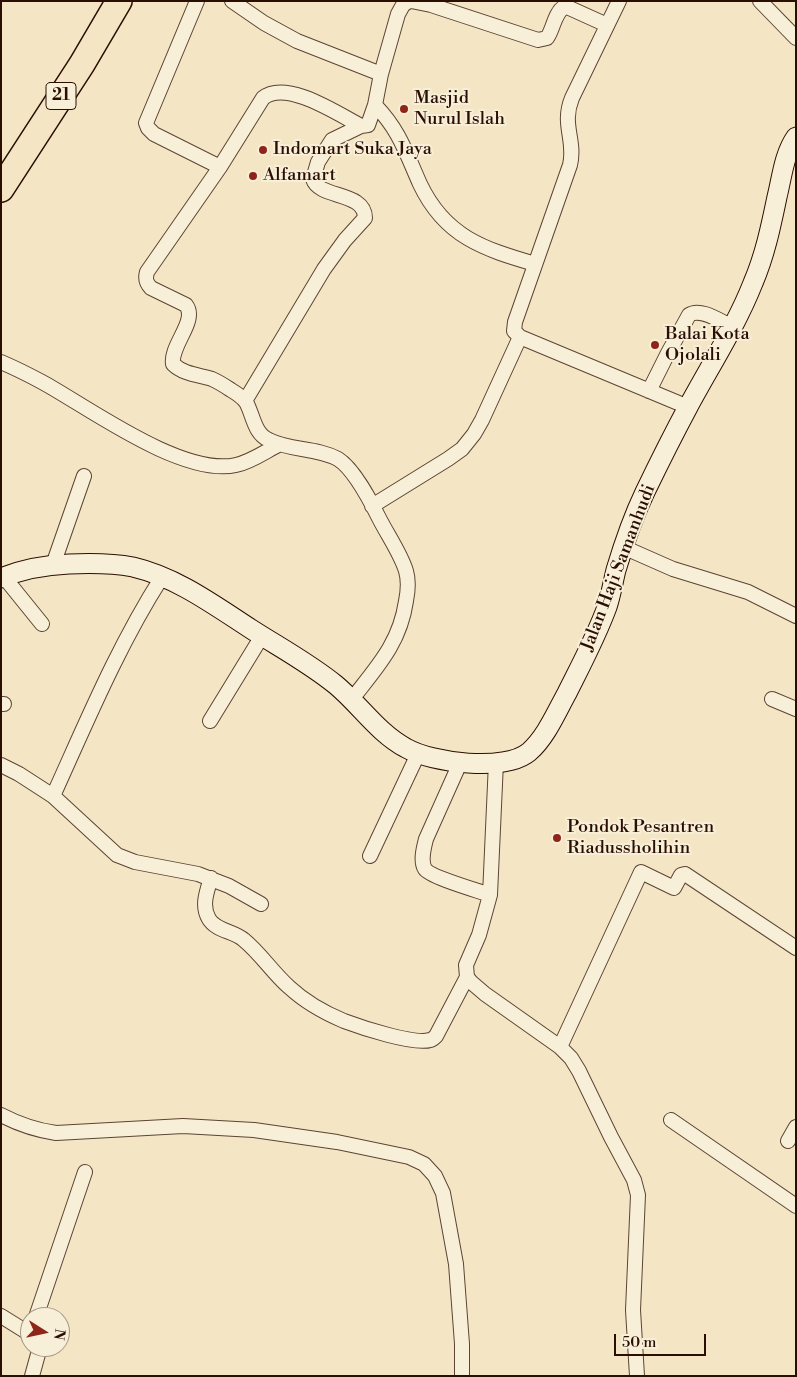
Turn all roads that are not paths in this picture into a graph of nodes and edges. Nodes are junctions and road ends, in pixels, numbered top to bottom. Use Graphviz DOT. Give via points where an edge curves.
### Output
graph roads {
  1 [pos="119,1"];
  2 [pos="197,1"];
  3 [pos="232,1"];
  4 [pos="619,1"];
  5 [pos="760,1"];
  6 [pos="406,2"];
  7 [pos="607,25"];
  8 [pos="796,38"];
  9 [pos="381,74"];
  10 [pos="375,105"];
  11 [pos="361,126"];
  12 [pos="795,137"];
  13 [pos="220,167"];
  14 [pos="1,190"];
  15 [pos="535,264"];
  16 [pos="733,327"];
  17 [pos="520,338"];
  18 [pos="1,362"];
  19 [pos="649,391"];
  20 [pos="245,402"];
  21 [pos="688,408"];
  22 [pos="280,444"];
  23 [pos="84,476"];
  24 [pos="372,506"];
  25 [pos="623,547"];
  26 [pos="53,565"];
  27 [pos="2,577"];
  28 [pos="162,577"];
  29 [pos="796,616"];
  30 [pos="42,624"];
  31 [pos="262,636"];
  32 [pos="352,699"];
  33 [pos="772,699"];
  34 [pos="796,709"];
  35 [pos="210,721"];
  36 [pos="418,754"];
  37 [pos="496,762"];
  38 [pos="460,763"];
  39 [pos="1,765"];
  40 [pos="53,796"];
  41 [pos="370,856"];
  42 [pos="211,878"];
  43 [pos="490,895"];
  44 [pos="261,904"];
  45 [pos="796,948"];
  46 [pos="467,977"];
  47 [pos="560,1046"];
  48 [pos="1,1115"];
  49 [pos="671,1120"];
  50 [pos="796,1127"];
  51 [pos="788,1141"];
  52 [pos="85,1172"];
  53 [pos="796,1206"];
  54 [pos="39,1307"];
  55 [pos="1,1316"];
  56 [pos="20,1328"];
  57 [pos="37,1357"];
  58 [pos="32,1376"];
  59 [pos="462,1376"];
  60 [pos="637,1376"];
  1 -- 14 [label="highway, 21"];
  2 -- 13 [label="street" via="146,123 154,134"];
  3 -- 9 [label="street" via="264,24 297,41"];
  4 -- 7 [label="street"];
  5 -- 8 [label="street"];
  6 -- 7 [label="street" via="431,5 538,40 547,38 564,6"];
  6 -- 9 [label="street" via="398,14"];
  7 -- 15 [label="street" via="567,112 571,158"];
  9 -- 10 [label="street"];
  10 -- 11 [label="street" via="368,125"];
  10 -- 15 [label="street" via="402,141 421,186 447,223 493,252"];
  11 -- 13 [label="street" via="300,95 272,93 263,98"];
  11 -- 20 [label="street" via="332,140 318,162 313,179 317,186 360,205 365,218 324,270"];
  12 -- 16 [label="street, Jalan Haji Samanhudi" via="784,166 764,252"];
  13 -- 20 [label="street" via="147,272 146,281 151,288 189,309 190,317 173,364 222,384"];
  15 -- 17 [label="street" via="514,326"];
  16 -- 19 [label="street" via="703,313 689,315"];
  16 -- 21 [label="street, Jalan Haji Samanhudi"];
  17 -- 19 [label="street"];
  17 -- 24 [label="street" via="482,420 462,449"];
  18 -- 22 [label="street" via="42,382 121,430 177,456 203,464 236,465"];
  19 -- 21 [label="street"];
  20 -- 22 [label="street" via="261,435"];
  21 -- 25 [label="street, Jalan Haji Samanhudi" via="646,491"];
  22 -- 24 [label="street" via="314,450 338,460 346,466"];
  23 -- 26 [label="street"];
  24 -- 32 [label="street" via="404,566 408,591 399,632"];
  25 -- 29 [label="street" via="673,568 748,592"];
  25 -- 37 [label="street, Jalan Haji Samanhudi" via="608,604 552,720 532,750 518,758"];
  26 -- 27 [label="street, Jalan Haji Samanhudi"];
  26 -- 28 [label="street, Jalan Haji Samanhudi" via="115,564"];
  27 -- 30 [label="street"];
  28 -- 31 [label="street, Jalan Haji Samanhudi" via="200,596"];
  28 -- 40 [label="street" via="119,652"];
  31 -- 32 [label="street, Jalan Haji Samanhudi" via="313,667"];
  31 -- 35 [label="street"];
  32 -- 36 [label="street, Jalan Haji Samanhudi" via="380,729"];
  33 -- 34 [label="street"];
  36 -- 38 [label="street, Jalan Haji Samanhudi"];
  36 -- 41 [label="street"];
  37 -- 38 [label="street, Jalan Haji Samanhudi"];
  37 -- 43 [label="street"];
  38 -- 43 [label="street" via="426,838 424,868 441,878"];
  39 -- 40 [label="street"];
  40 -- 42 [label="street" via="117,854 135,862"];
  42 -- 44 [label="street"];
  42 -- 46 [label="street" via="205,908 212,923 242,938 290,988 344,1020 410,1040 429,1041 436,1036"];
  43 -- 46 [label="street" via="479,935 466,965"];
  45 -- 47 [label="street" via="685,874 674,888 641,872"];
  46 -- 47 [label="street" via="485,994"];
  47 -- 60 [label="street" via="579,1071 634,1180 638,1195 633,1310"];
  48 -- 59 [label="street" via="36,1130 56,1133 183,1126 254,1130 337,1142 409,1157 424,1164 435,1176 443,1193 456,1264"];
  49 -- 53 [label="street"];
  50 -- 51 [label="street"];
  52 -- 54 [label="street"];
  55 -- 56 [label="street"];
  57 -- 58 [label="street"];
}
